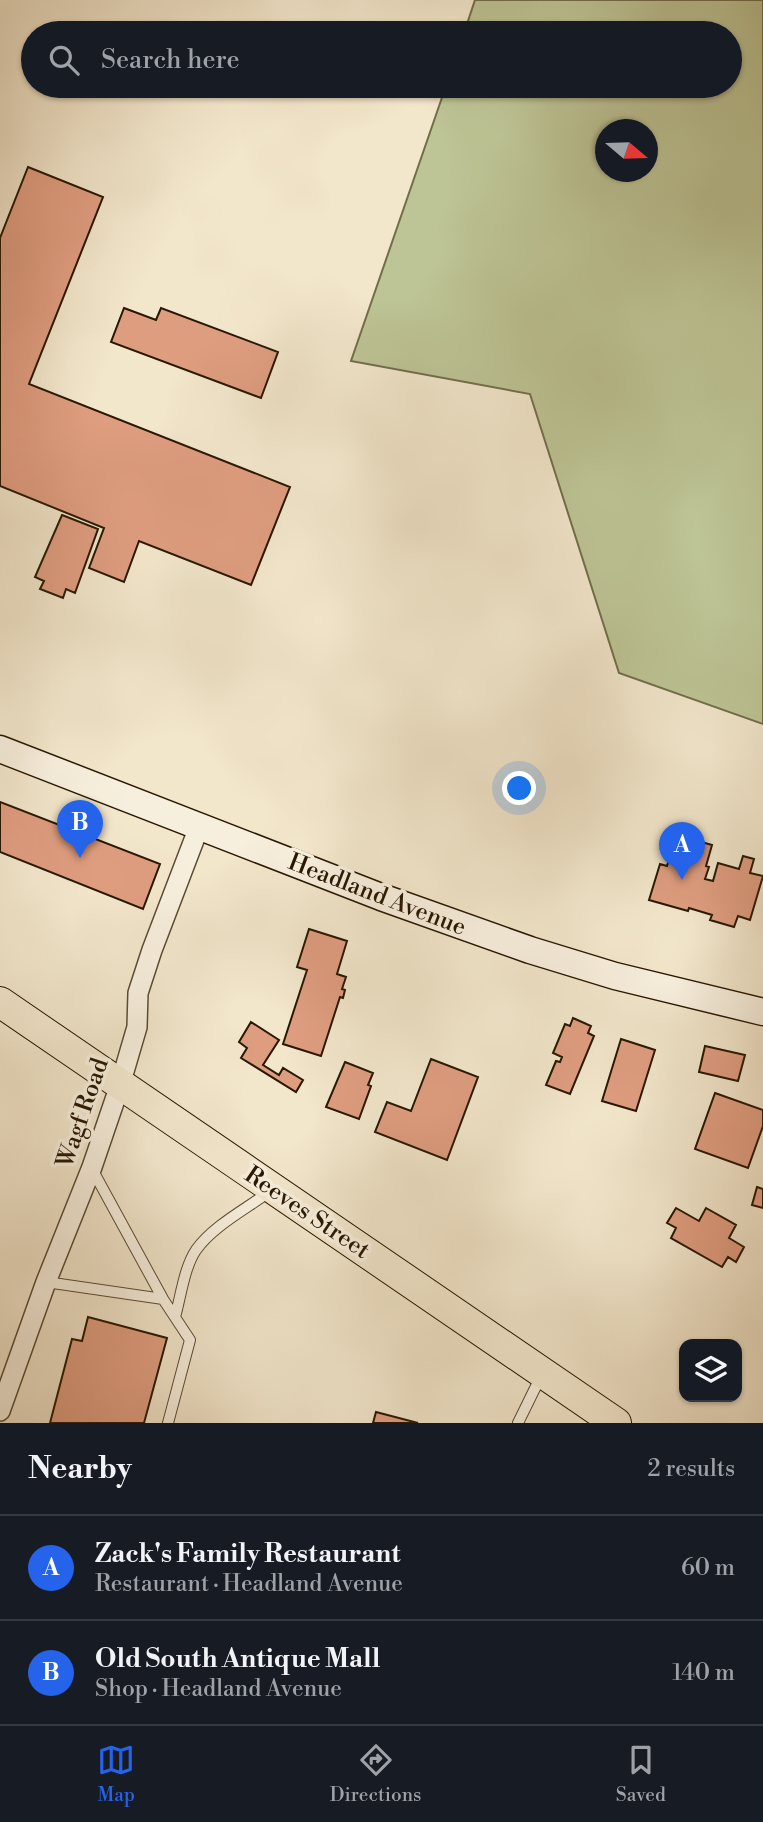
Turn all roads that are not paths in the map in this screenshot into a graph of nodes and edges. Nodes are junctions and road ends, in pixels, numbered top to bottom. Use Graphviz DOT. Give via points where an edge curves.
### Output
graph roads {
  1 [pos="0,749"];
  2 [pos="199,827"];
  3 [pos="0,1002"];
  4 [pos="763,1012"];
  5 [pos="120,1085"];
  6 [pos="92,1167"];
  7 [pos="272,1190"];
  8 [pos="46,1282"];
  9 [pos="163,1299"];
  10 [pos="175,1317"];
  11 [pos="542,1373"];
  12 [pos="0,1411"];
  13 [pos="168,1423"];
  14 [pos="518,1423"];
  15 [pos="616,1423"];
  1 -- 2 [label="main road, Headland Avenue"];
  2 -- 4 [label="main road, Headland Avenue" via="530,950"];
  2 -- 5 [label="street, Wagf Road" via="138,993 137,1027"];
  3 -- 5 [label="main road, Reeves Street"];
  5 -- 6 [label="street, Wagf Road"];
  5 -- 7 [label="main road, Reeves Street"];
  6 -- 8 [label="street, Wagf Road"];
  6 -- 9 [label="lane"];
  7 -- 10 [label="lane" via="196,1250"];
  7 -- 11 [label="main road, Reeves Street"];
  8 -- 9 [label="lane"];
  8 -- 12 [label="street, Wagf Road"];
  9 -- 10 [label="lane"];
  10 -- 13 [label="lane" via="190,1340"];
  11 -- 14 [label="lane"];
  11 -- 15 [label="main road, Reeves Street"];
}
